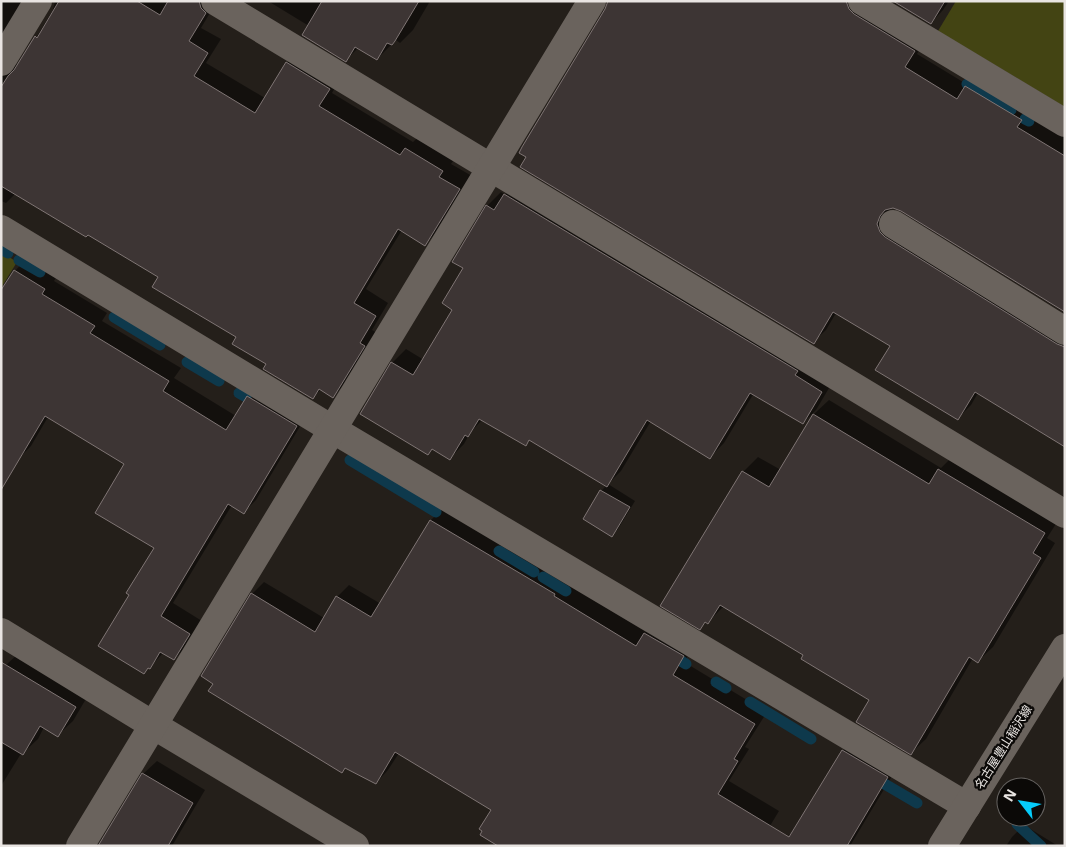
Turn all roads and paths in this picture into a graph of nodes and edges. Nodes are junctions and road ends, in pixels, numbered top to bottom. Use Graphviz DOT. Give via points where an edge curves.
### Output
graph roads {
  1 [pos="38,1"];
  2 [pos="215,1"];
  3 [pos="592,1"];
  4 [pos="862,1"];
  5 [pos="1,62"];
  6 [pos="1065,124"];
  7 [pos="491,167"];
  8 [pos="893,224"];
  9 [pos="1,229"];
  10 [pos="1065,331"];
  11 [pos="332,429"];
  12 [pos="1065,514"];
  13 [pos="1,632"];
  14 [pos="1065,648"];
  15 [pos="153,725"];
  16 [pos="966,806"];
  17 [pos="80,846"];
  18 [pos="355,846"];
  19 [pos="942,846"];
  1 -- 5 [label="street"];
  2 -- 7 [label="street"];
  3 -- 7 [label="street"];
  4 -- 6 [label="street"];
  7 -- 11 [label="street"];
  7 -- 12 [label="street"];
  8 -- 10 [label="street"];
  9 -- 11 [label="street"];
  11 -- 15 [label="street"];
  11 -- 16 [label="street"];
  13 -- 15 [label="street"];
  14 -- 16 [label="street, 名古屋豊山稲沢線"];
  15 -- 17 [label="street"];
  15 -- 18 [label="street"];
  16 -- 19 [label="street, 名古屋豊山稲沢線"];
}
